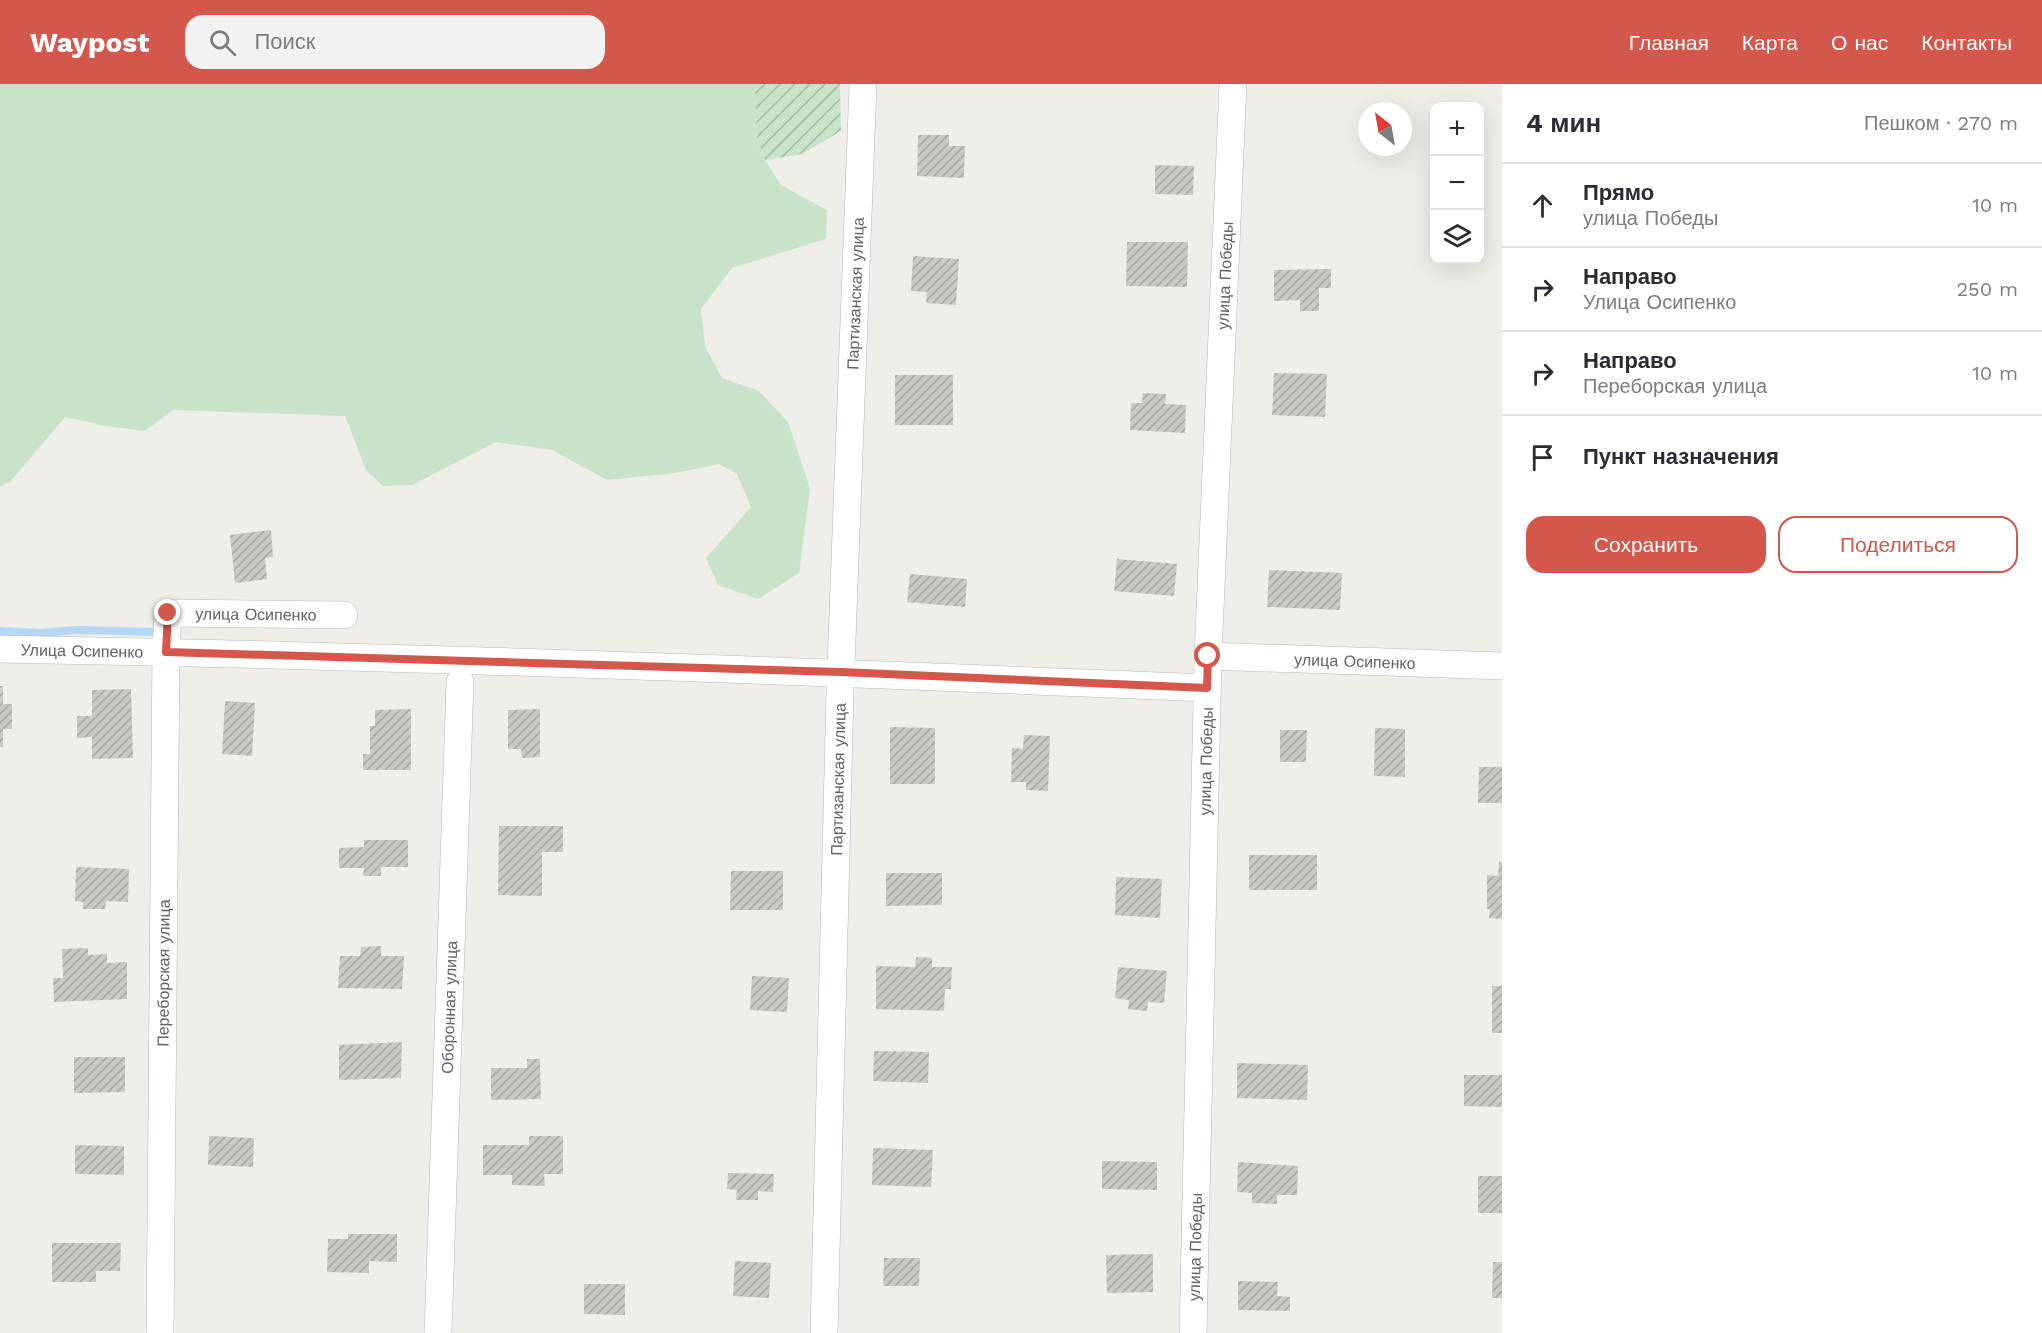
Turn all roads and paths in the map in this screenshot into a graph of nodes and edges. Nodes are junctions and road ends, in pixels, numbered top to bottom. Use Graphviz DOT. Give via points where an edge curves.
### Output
graph roads {
  1 [pos="863,84"];
  2 [pos="1233,84"];
  3 [pos="168,613"];
  4 [pos="344,615"];
  5 [pos="0,648"];
  6 [pos="166,652"];
  7 [pos="1208,656"];
  8 [pos="1502,666"];
  9 [pos="841,672"];
  10 [pos="459,682"];
  11 [pos="1207,688"];
  12 [pos="160,1333"];
  13 [pos="438,1333"];
  14 [pos="824,1333"];
  15 [pos="1193,1333"];
  1 -- 9 [label="street, Партизанская улица"];
  2 -- 7 [label="street, улица Победы"];
  3 -- 4 [label="street, улица Осипенко"];
  3 -- 6 [label="street, Переборская улица"];
  5 -- 6 [label="street, Улица Осипенко"];
  6 -- 9 [label="street, Улица Осипенко"];
  6 -- 12 [label="street, Переборская улица"];
  7 -- 8 [label="street, улица Осипенко"];
  7 -- 11 [label="street, улица Победы"];
  9 -- 11 [label="street, Улица Осипенко"];
  9 -- 14 [label="street, Партизанская улица"];
  10 -- 13 [label="street, Оборонная улица"];
  11 -- 15 [label="street, улица Победы"];
}
